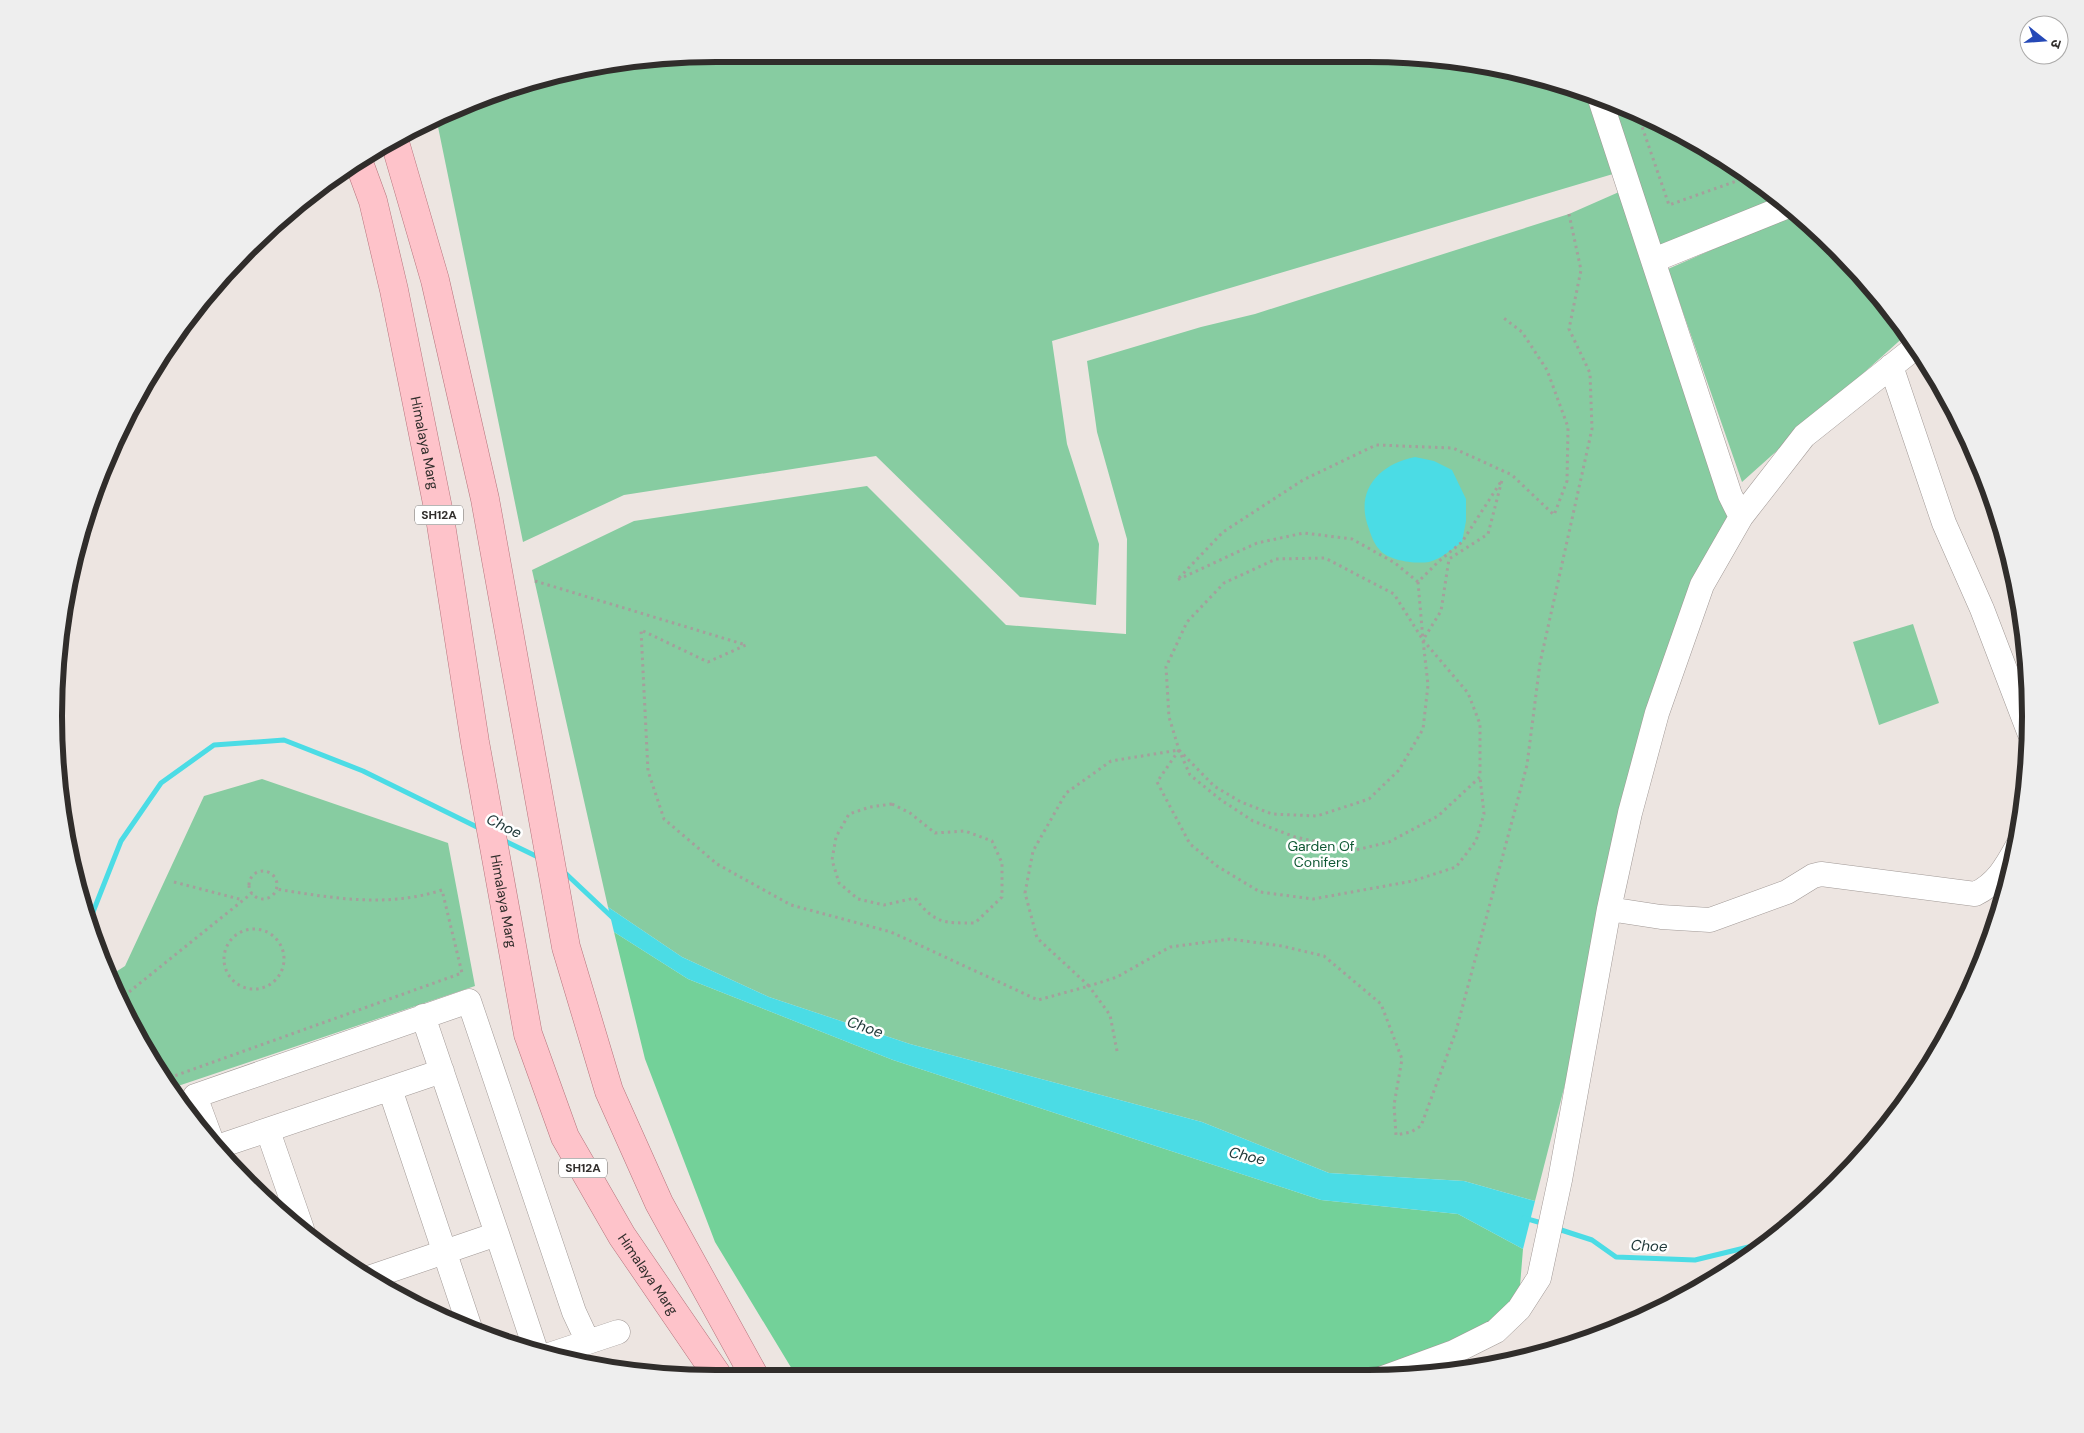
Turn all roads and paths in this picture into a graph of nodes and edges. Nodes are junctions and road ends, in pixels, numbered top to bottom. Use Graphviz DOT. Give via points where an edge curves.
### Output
graph roads {
  1 [pos="1602,106"];
  2 [pos="1641,122"];
  3 [pos="396,146"];
  4 [pos="361,168"];
  5 [pos="1740,180"];
  6 [pos="1780,209"];
  7 [pos="1569,214"];
  8 [pos="1654,260"];
  9 [pos="1501,316"];
  10 [pos="1910,351"];
  11 [pos="1891,366"];
  12 [pos="1741,517"];
  13 [pos="535,581"];
  14 [pos="1418,582"];
  15 [pos="1423,640"];
  16 [pos="2022,713"];
  17 [pos="1179,750"];
  18 [pos="1480,777"];
  19 [pos="935,833"];
  20 [pos="2003,871"];
  21 [pos="174,882"];
  22 [pos="276,889"];
  23 [pos="252,893"];
  24 [pos="243,900"];
  25 [pos="1609,909"];
  26 [pos="284,962"];
  27 [pos="1089,986"];
  28 [pos="125,995"];
  29 [pos="423,1016"];
  30 [pos="1117,1051"];
  31 [pos="442,1071"];
  32 [pos="171,1077"];
  33 [pos="390,1089"];
  34 [pos="205,1124"];
  35 [pos="268,1131"];
  36 [pos="223,1145"];
  37 [pos="299,1219"];
  38 [pos="496,1234"];
  39 [pos="444,1252"];
  40 [pos="377,1275"];
  41 [pos="468,1322"];
  42 [pos="618,1332"];
  43 [pos="588,1342"];
  44 [pos="534,1344"];
  45 [pos="560,1351"];
  46 [pos="1410,1369"];
  47 [pos="714,1370"];
  48 [pos="751,1370"];
  1 -- 8 [label="street"];
  2 -- 5 [label="path" via="1669,205"];
  3 -- 48 [label="main road" via="435,280 485,499 566,947 609,1091 659,1203"];
  4 -- 47 [label="main road, Himalaya Marg / SH12A" via="373,201 394,290 440,518 475,742 528,1034 565,1137 622,1236"];
  6 -- 8 [label="street"];
  7 -- 27 [label="path" via="1581,270 1570,330 1590,373 1592,429 1540,663 1527,765 1456,1031 1421,1126 1396,1135 1394,1105 1402,1059 1381,1004 1324,956 1230,939 1170,947 1117,977"];
  8 -- 12 [label="street" via="1730,495"];
  9 -- 14 [label="path" via="1522,332 1547,370 1568,427 1567,481 1554,515 1512,475 1453,448 1376,445 1303,480 1223,532 1177,580 1257,543 1304,533 1352,539 1395,563"];
  10 -- 11 [label="street"];
  11 -- 12 [label="street" via="1804,436"];
  11 -- 16 [label="street" via="1944,523 1982,609"];
  12 -- 25 [label="street" via="1702,585 1657,714"];
  13 -- 27 [label="path" via="746,645 708,662 641,630 648,771 664,819 717,864 791,905 891,932 1038,1000"];
  14 -- 15 [label="path"];
  14 -- 15 [label="path" via="1462,542 1502,480 1488,534 1449,559 1442,611"];
  15 -- 17 [label="path" via="1428,685 1423,729 1399,770 1369,799 1317,816 1272,814 1214,786"];
  15 -- 17 [label="path" via="1394,594 1325,558 1276,559 1224,583 1187,622 1166,667 1169,717"];
  15 -- 18 [label="path" via="1468,693 1480,724"];
  17 -- 18 [label="path" via="1190,775 1221,800 1254,820 1295,837 1356,850 1389,842 1438,816"];
  17 -- 18 [label="path" via="1157,782 1190,844 1217,866 1260,892 1313,899 1413,882 1456,867 1476,841 1484,814"];
  17 -- 27 [label="path" via="1111,761 1066,793 1033,851 1025,893 1037,938"];
  19 -- 19 [label="path" via="965,831 992,841 1002,863 1002,897 975,923 944,923 926,912 915,898 884,905 858,899 839,883 832,860 836,836 849,814 892,804 910,813"];
  20 -- 25 [label="street" via="1994,882 1975,894 1821,874 1787,892 1710,920"];
  21 -- 24 [label="path"];
  22 -- 23 [label="path" via="263,899"];
  22 -- 23 [label="path" via="273,876 261,872 250,880"];
  22 -- 32 [label="path" via="371,901 422,896 442,890 462,973"];
  23 -- 24 [label="path"];
  24 -- 28 [label="path"];
  25 -- 46 [label="street" via="1539,1278 1519,1309 1496,1331"];
  26 -- 26 [label="path" via="277,979 269,986 248,989 231,978 224,959 231,940 240,933 258,930 266,932 280,944"];
  27 -- 30 [label="path" via="1110,1015"];
  29 -- 31 [label="street"];
  29 -- 34 [label="street" via="195,1096"];
  29 -- 43 [label="street" via="469,1000 574,1312"];
  31 -- 33 [label="street"];
  31 -- 38 [label="street"];
  33 -- 35 [label="street"];
  33 -- 39 [label="street"];
  35 -- 36 [label="street"];
  35 -- 37 [label="street"];
  38 -- 39 [label="street"];
  38 -- 44 [label="street"];
  39 -- 40 [label="street"];
  39 -- 41 [label="street"];
  42 -- 43 [label="street"];
  43 -- 45 [label="street"];
}
